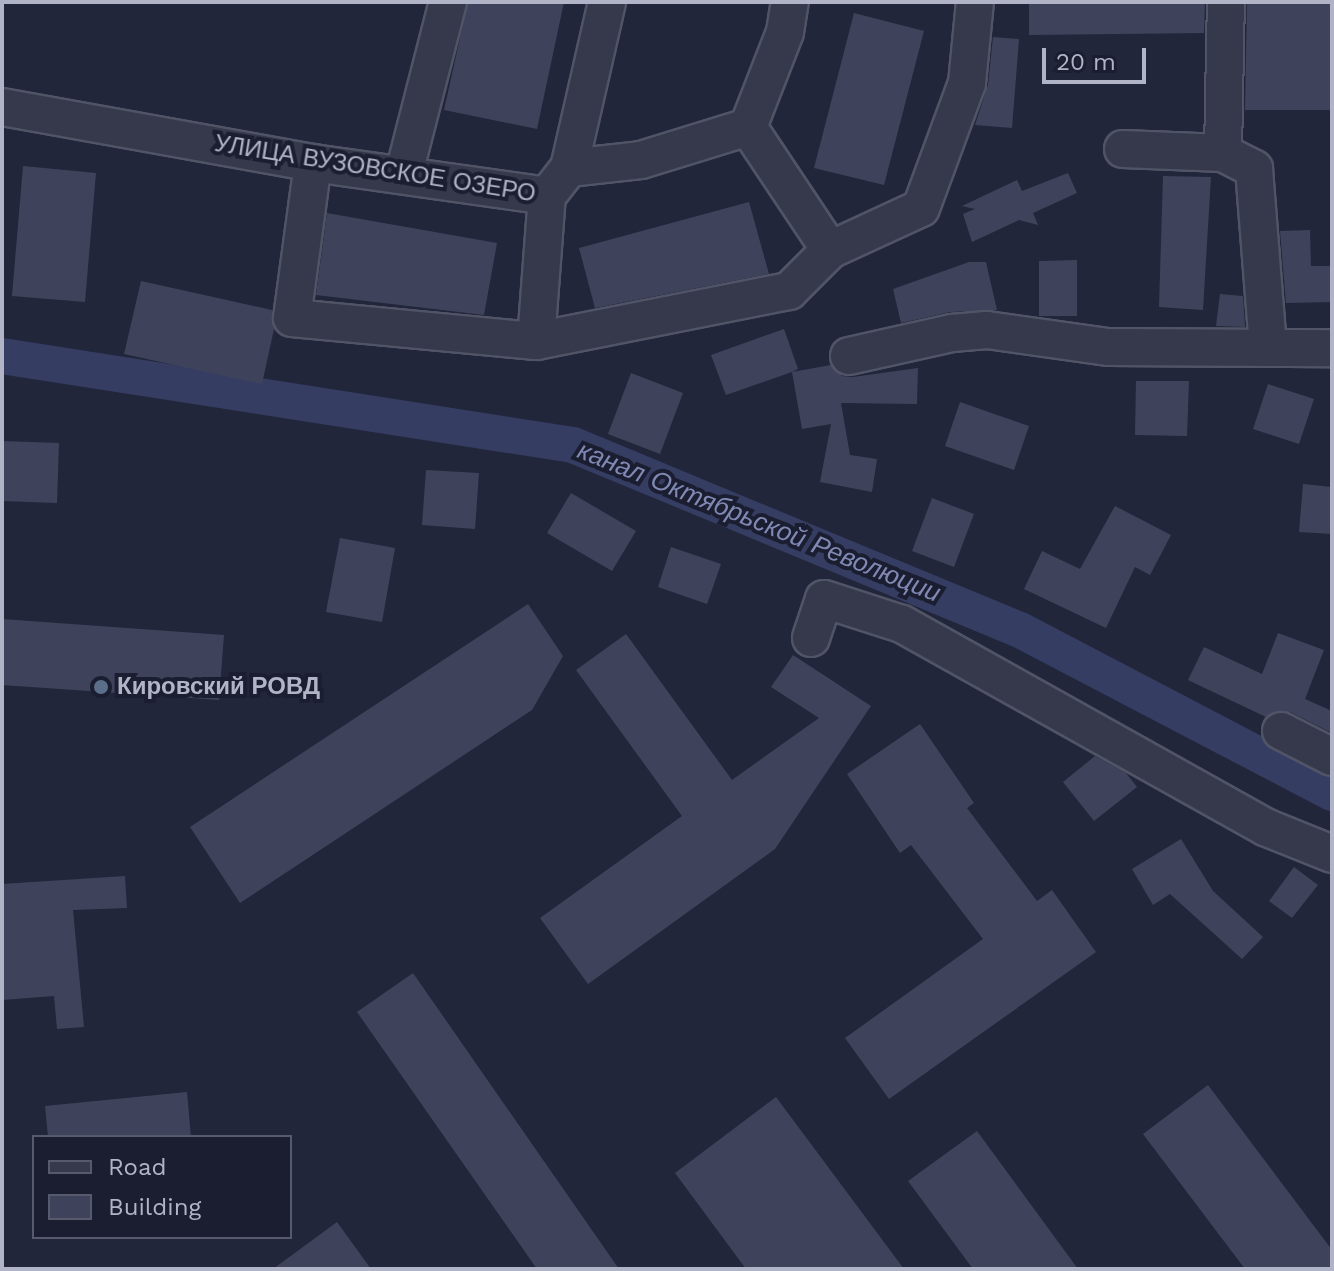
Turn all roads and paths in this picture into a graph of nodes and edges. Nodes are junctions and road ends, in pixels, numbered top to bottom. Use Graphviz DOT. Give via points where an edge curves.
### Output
graph roads {
  1 [pos="448,2"];
  2 [pos="607,2"];
  3 [pos="790,2"];
  4 [pos="975,2"];
  5 [pos="1226,2"];
  6 [pos="2,107"];
  7 [pos="748,127"];
  8 [pos="1123,149"];
  9 [pos="1223,153"];
  10 [pos="313,163"];
  11 [pos="404,173"];
  12 [pos="558,182"];
  13 [pos="830,250"];
  14 [pos="536,341"];
  15 [pos="1268,347"];
  16 [pos="1332,348"];
  17 [pos="849,356"];
  18 [pos="811,638"];
  19 [pos="1281,731"];
  20 [pos="1332,757"];
  21 [pos="1332,854"];
  1 -- 11 [label="street"];
  2 -- 12 [label="street, УЛИЦА ВУЗОВСКОЕ ОЗЕРО"];
  3 -- 7 [label="street" via="785,32"];
  4 -- 13 [label="street" via="967,83 921,208"];
  5 -- 9 [label="street"];
  6 -- 10 [label="street, УЛИЦА ВУЗОВСКОЕ ОЗЕРО"];
  7 -- 12 [label="street"];
  7 -- 13 [label="street"];
  8 -- 9 [label="street"];
  9 -- 15 [label="street" via="1254,169"];
  10 -- 11 [label="street, УЛИЦА ВУЗОВСКОЕ ОЗЕРО"];
  10 -- 14 [label="street" via="292,318"];
  11 -- 12 [label="street, УЛИЦА ВУЗОВСКОЕ ОЗЕРО"];
  12 -- 14 [label="street"];
  13 -- 14 [label="street" via="789,291"];
  15 -- 16 [label="street"];
  15 -- 17 [label="street" via="1108,347 987,330"];
  18 -- 21 [label="street" via="824,599 902,624 1265,827"];
  19 -- 20 [label="street"];
}
